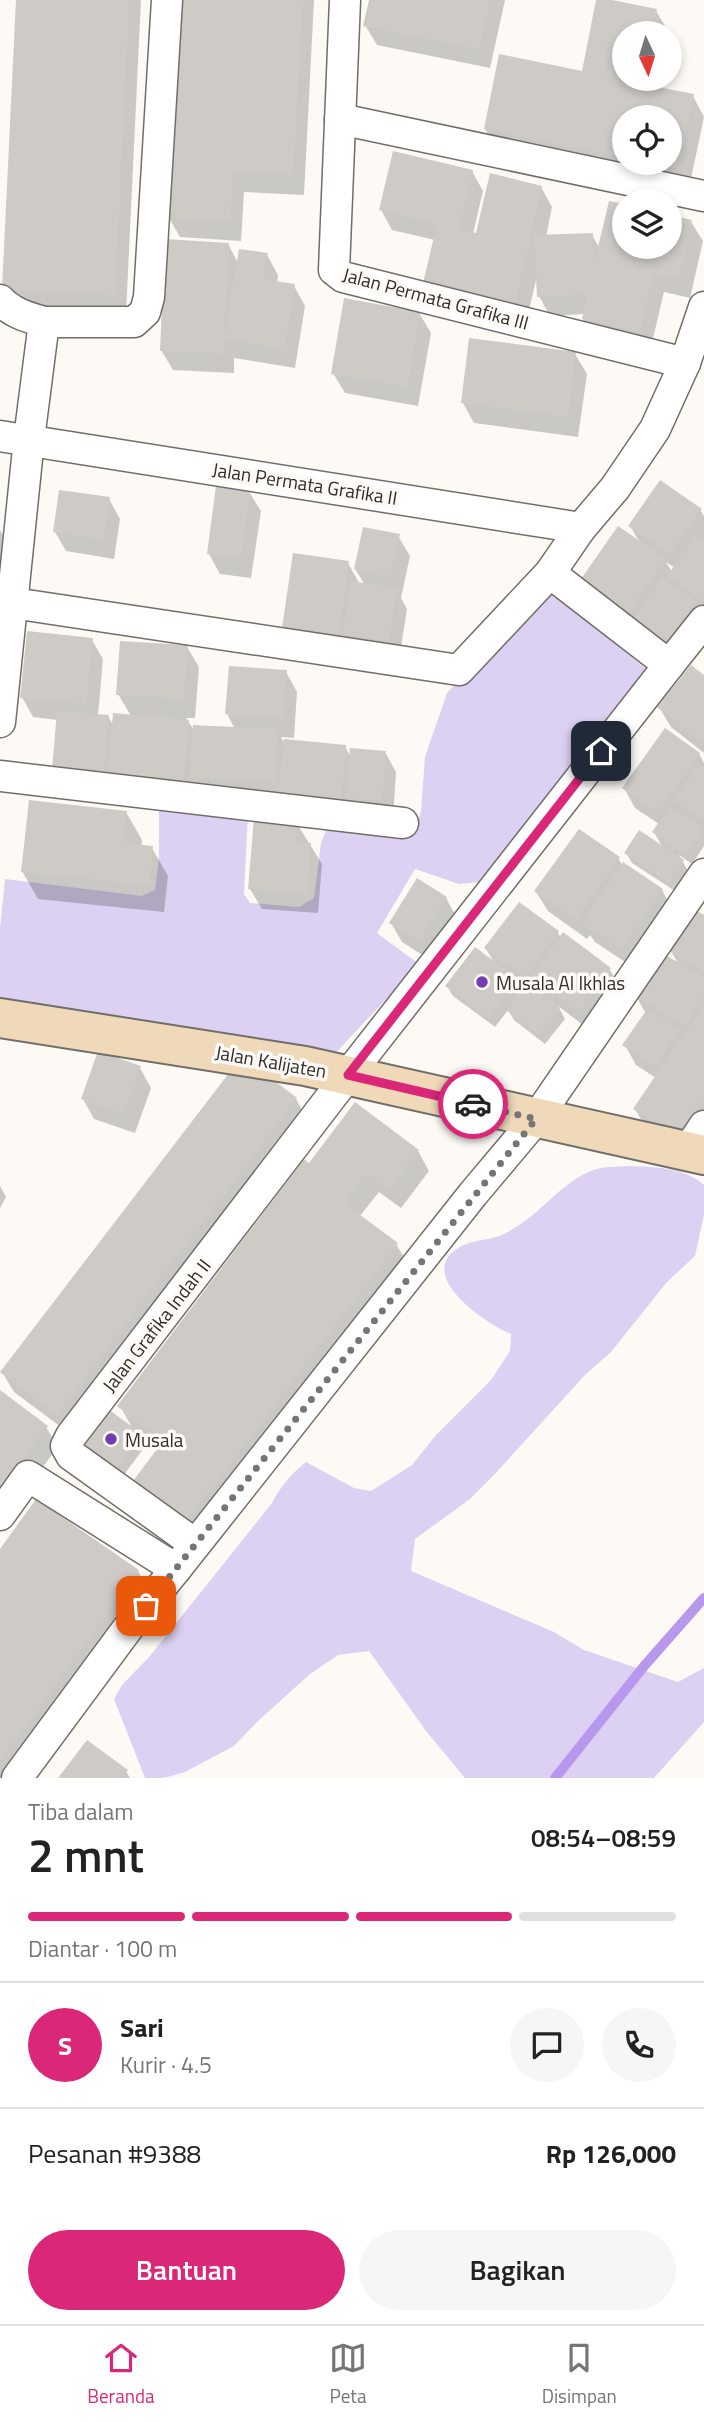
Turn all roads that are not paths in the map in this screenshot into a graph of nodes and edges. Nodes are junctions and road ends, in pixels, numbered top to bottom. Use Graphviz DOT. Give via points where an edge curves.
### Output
graph roads {
  1 [pos="167,0"];
  2 [pos="345,0"];
  3 [pos="340,119"];
  4 [pos="704,196"];
  5 [pos="0,300"];
  6 [pos="704,307"];
  7 [pos="44,322"];
  8 [pos="685,363"];
  9 [pos="15,437"];
  10 [pos="581,528"];
  11 [pos="550,573"];
  12 [pos="6,602"];
  13 [pos="704,621"];
  14 [pos="669,665"];
  15 [pos="0,722"];
  16 [pos="0,776"];
  17 [pos="403,823"];
  18 [pos="704,874"];
  19 [pos="0,1017"];
  20 [pos="348,1075"];
  21 [pos="536,1119"];
  22 [pos="698,1144"];
  23 [pos="0,1515"];
  24 [pos="195,1544"];
  25 [pos="176,1569"];
  26 [pos="17,1778"];
  1 -- 7 [label="street" via="145,312 134,322"];
  2 -- 3 [label="street, Jalan Permata Grafika III"];
  3 -- 4 [label="street"];
  3 -- 8 [label="street, Jalan Permata Grafika III" via="333,262 334,270 343,277"];
  5 -- 7 [label="street" via="23,317"];
  6 -- 8 [label="street"];
  7 -- 9 [label="street"];
  8 -- 10 [label="street" via="656,429"];
  9 -- 10 [label="street, Jalan Permata Grafika II"];
  9 -- 12 [label="street"];
  10 -- 11 [label="street"];
  11 -- 12 [label="street" via="459,670"];
  11 -- 14 [label="street"];
  12 -- 15 [label="street"];
  13 -- 14 [label="street"];
  14 -- 20 [label="street"];
  16 -- 17 [label="street"];
  18 -- 21 [label="street"];
  19 -- 20 [label="street, Jalan Kalijaten"];
  20 -- 21 [label="street, Jalan Kalijaten"];
  20 -- 24 [label="street, Jalan Grafika Indah II" via="66,1446 71,1455"];
  21 -- 22 [label="street, Jalan Kalijaten"];
  21 -- 24 [label="street"];
  23 -- 25 [label="street" via="28,1476"];
  24 -- 25 [label="street"];
  25 -- 26 [label="street"];
}
